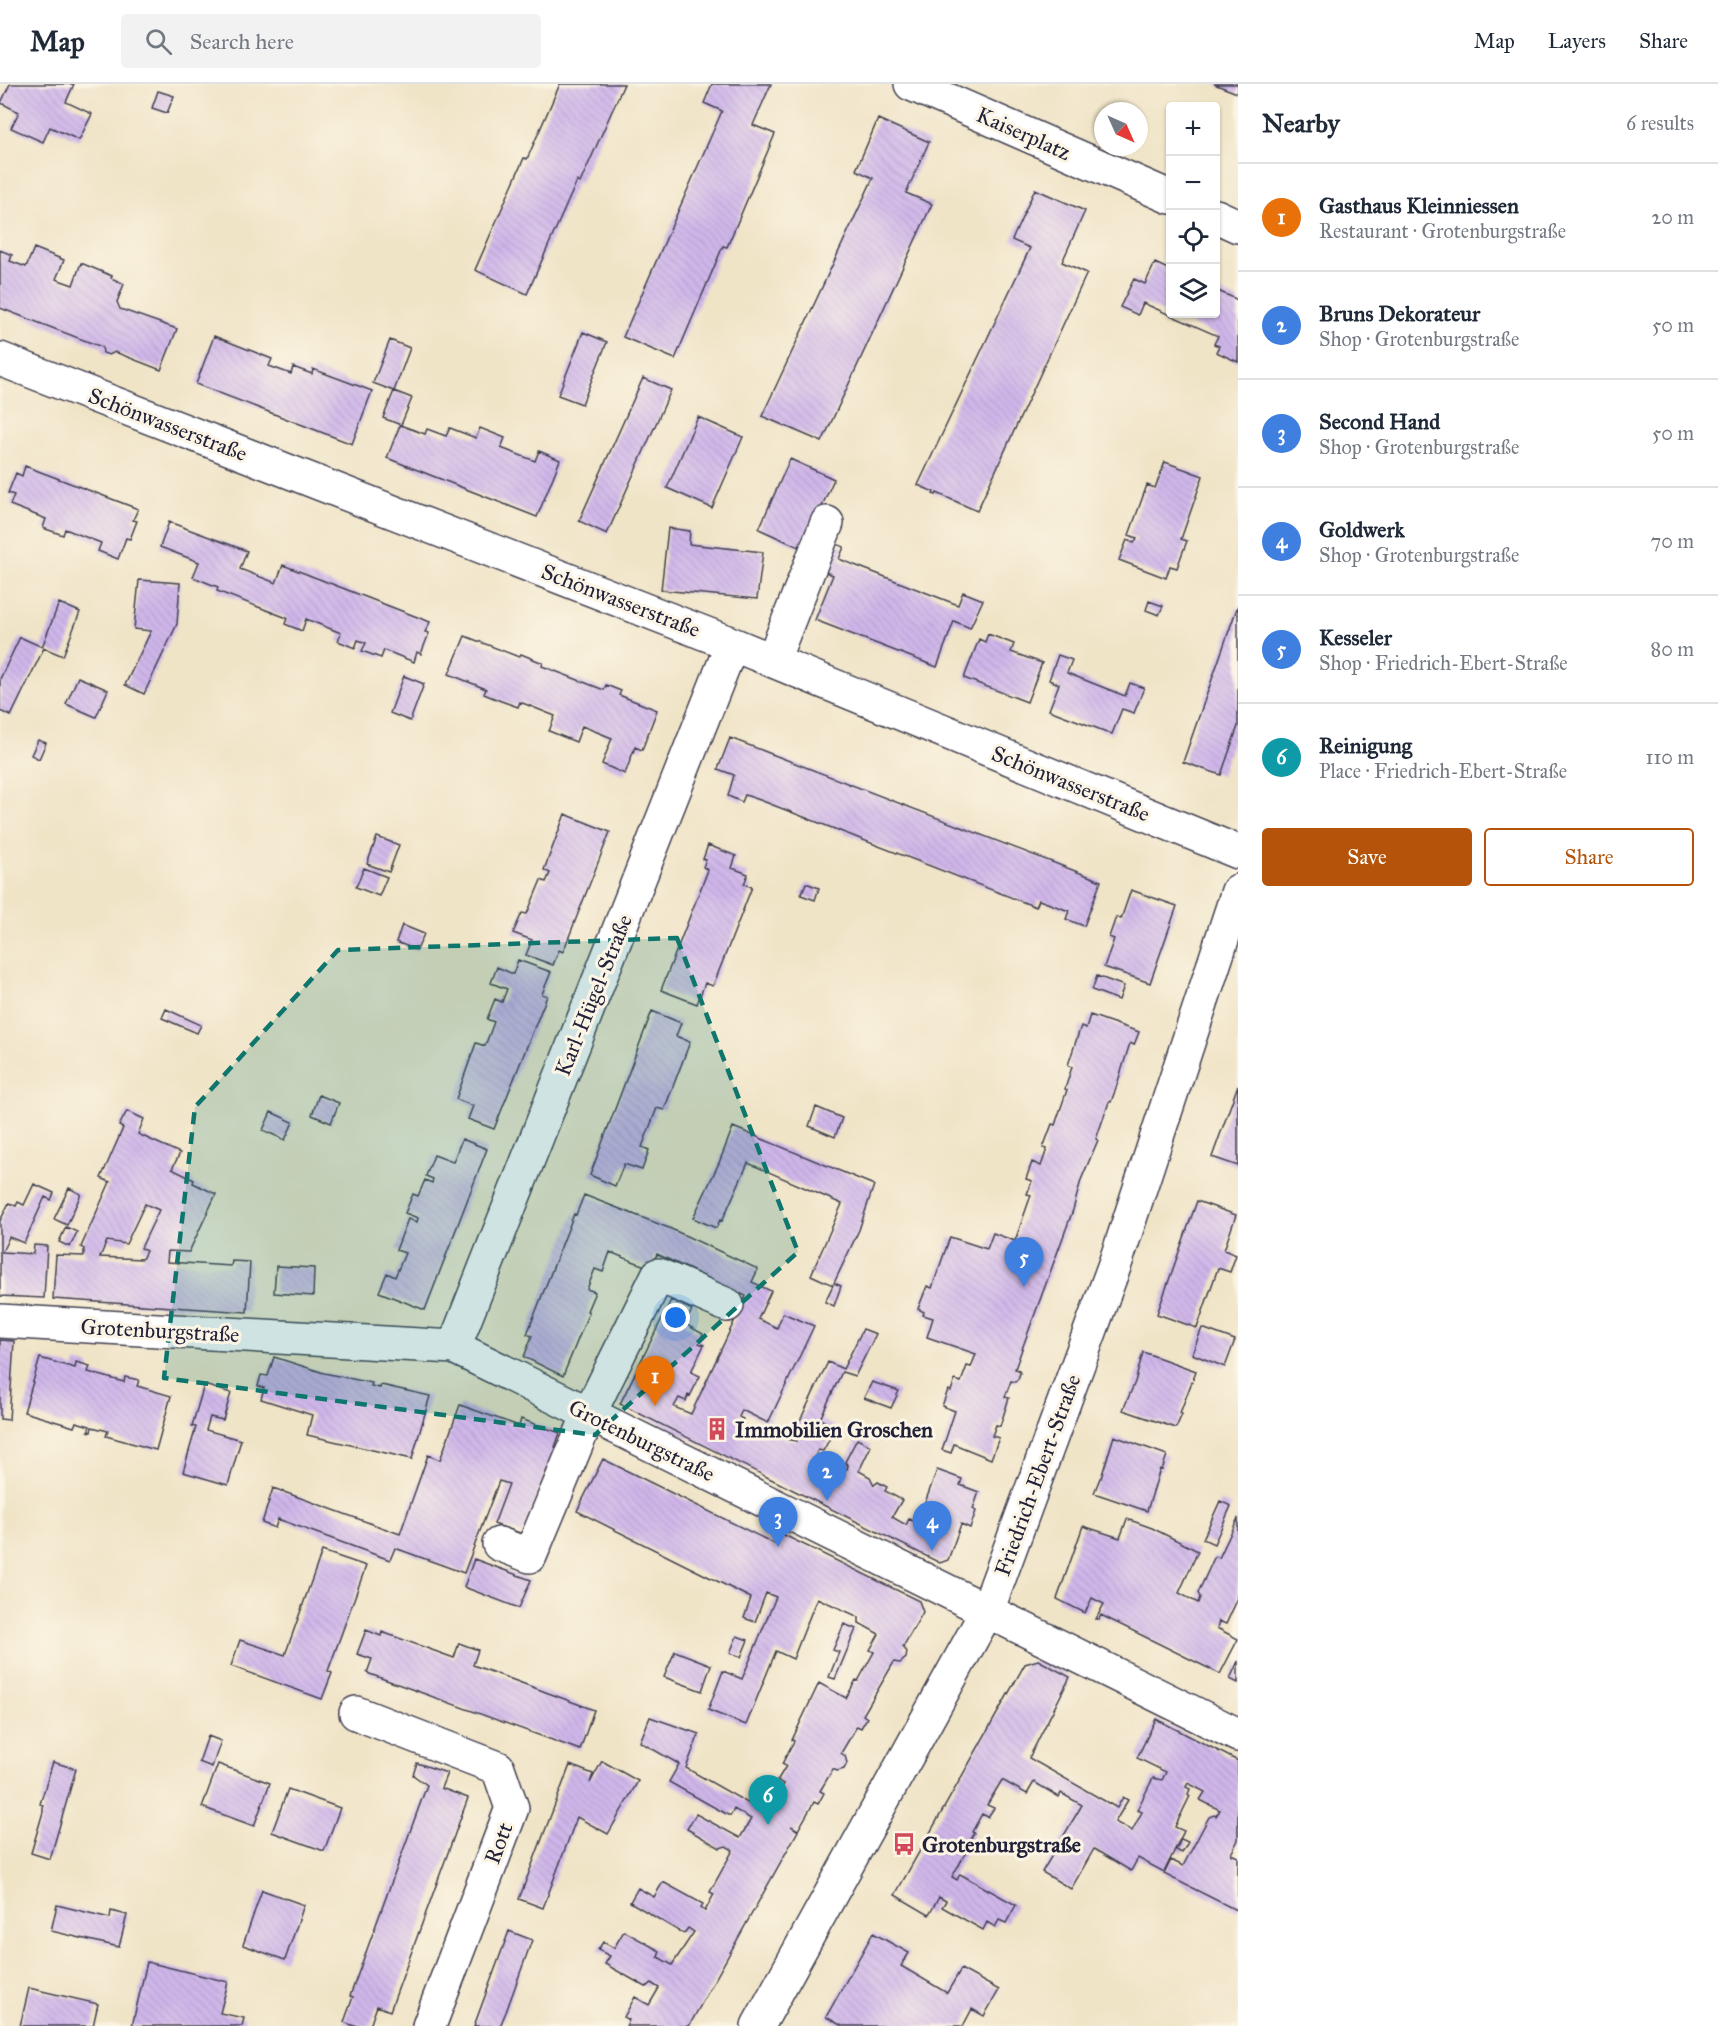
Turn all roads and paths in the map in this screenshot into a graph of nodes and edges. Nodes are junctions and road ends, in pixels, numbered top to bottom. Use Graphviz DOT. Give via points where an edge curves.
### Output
graph roads {
  1 [pos="911,84"];
  2 [pos="1166,195"];
  3 [pos="1220,218"];
  4 [pos="1238,226"];
  5 [pos="0,359"];
  6 [pos="827,523"];
  7 [pos="732,644"];
  8 [pos="773,660"];
  9 [pos="1238,852"];
  10 [pos="1238,891"];
  11 [pos="727,1305"];
  12 [pos="0,1321"];
  13 [pos="454,1347"];
  14 [pos="589,1414"];
  15 [pos="500,1544"];
  16 [pos="987,1611"];
  17 [pos="356,1713"];
  18 [pos="1238,1735"];
  19 [pos="429,2026"];
  20 [pos="758,2026"];
  1 -- 2 [label="street, Kaiserplatz"];
  3 -- 4 [label="street"];
  5 -- 7 [label="street, Schönwasserstraße"];
  6 -- 8 [label="street"];
  7 -- 8 [label="street, Schönwasserstraße"];
  7 -- 13 [label="street, Karl-Hügel-Straße"];
  8 -- 9 [label="street, Schönwasserstraße"];
  10 -- 16 [label="street, Friedrich-Ebert-Straße" via="1115,1264"];
  11 -- 14 [label="street" via="658,1275"];
  12 -- 13 [label="street, Grotenburgstraße"];
  13 -- 14 [label="street, Grotenburgstraße"];
  14 -- 15 [label="street" via="530,1556"];
  14 -- 16 [label="street, Grotenburgstraße"];
  16 -- 18 [label="street, Grotenburgstraße"];
  16 -- 20 [label="street, Friedrich-Ebert-Straße"];
  17 -- 19 [label="street, Rott" via="498,1768 512,1808"];
}
